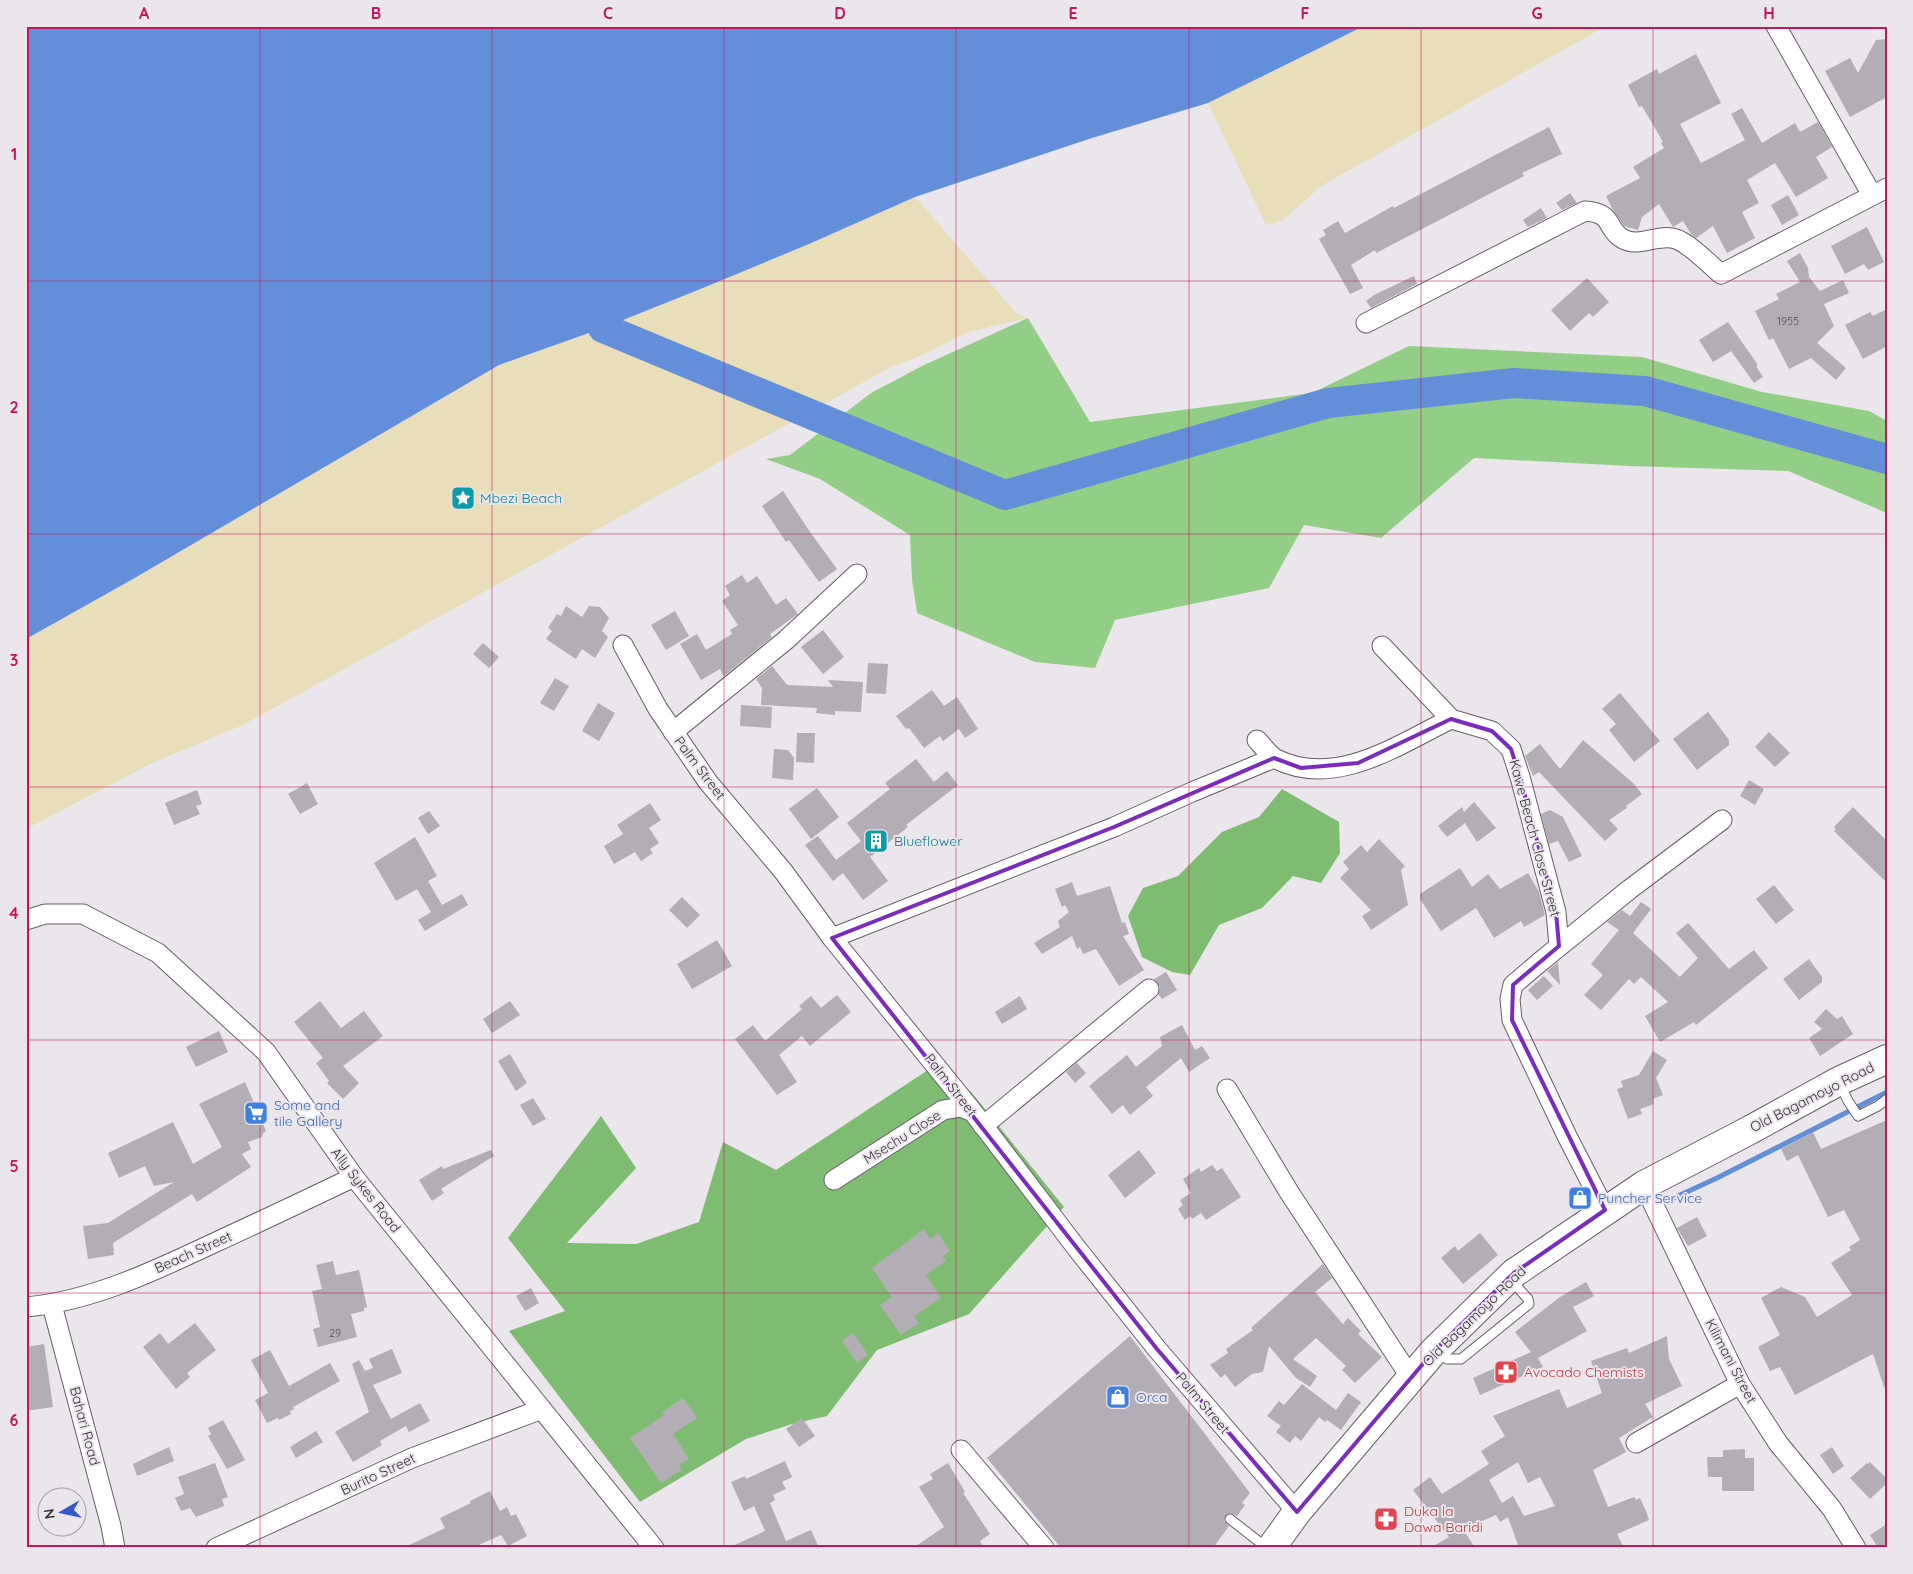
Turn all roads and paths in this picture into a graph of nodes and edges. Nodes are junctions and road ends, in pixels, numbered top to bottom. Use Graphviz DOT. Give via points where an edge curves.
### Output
graph roads {
  1 [pos="1776,26"];
  2 [pos="1880,192"];
  3 [pos="1366,324"];
  4 [pos="857,574"];
  5 [pos="623,645"];
  6 [pos="1382,646"];
  7 [pos="1451,719"];
  8 [pos="673,732"];
  9 [pos="1257,740"];
  10 [pos="1274,758"];
  11 [pos="1722,820"];
  12 [pos="26,920"];
  13 [pos="832,938"];
  14 [pos="1559,946"];
  15 [pos="1148,989"];
  16 [pos="1887,1059"];
  17 [pos="1839,1080"];
  18 [pos="1227,1089"];
  19 [pos="1887,1099"];
  20 [pos="978,1119"];
  21 [pos="354,1177"];
  22 [pos="834,1180"];
  23 [pos="1644,1185"];
  24 [pos="1605,1210"];
  25 [pos="52,1305"];
  26 [pos="26,1307"];
  27 [pos="1411,1378"];
  28 [pos="1740,1384"];
  29 [pos="542,1409"];
  30 [pos="1636,1443"];
  31 [pos="961,1450"];
  32 [pos="1298,1512"];
  33 [pos="1230,1519"];
  34 [pos="115,1548"];
  35 [pos="216,1548"];
  36 [pos="654,1548"];
  37 [pos="1044,1548"];
  38 [pos="1269,1548"];
  39 [pos="1856,1548"];
  1 -- 2 [label="street"];
  2 -- 3 [label="street" via="1721,274 1676,239 1624,240 1615,233 1608,219 1596,212 1585,211"];
  4 -- 8 [label="street" via="786,640"];
  5 -- 8 [label="street, Palm Street"];
  6 -- 7 [label="street"];
  7 -- 10 [label="street" via="1358,763 1332,768 1301,768"];
  7 -- 14 [label="street, Kawe Beach Close Street" via="1492,731 1511,749 1556,912"];
  8 -- 13 [label="street, Palm Street" via="708,782 783,871"];
  9 -- 10 [label="street"];
  10 -- 13 [label="street" via="1114,827"];
  11 -- 14 [label="street"];
  12 -- 21 [label="street, Ally Sykes Road" via="45,914 83,914 158,953 266,1052"];
  13 -- 20 [label="street, Palm Street"];
  14 -- 24 [label="street" via="1514,985 1510,999 1512,1020"];
  15 -- 20 [label="street"];
  16 -- 17 [label="main road, Old Bagamoyo Road"];
  17 -- 19 [label="lane" via="1858,1116"];
  17 -- 23 [label="main road, Old Bagamoyo Road"];
  18 -- 27 [label="street" via="1289,1192"];
  20 -- 22 [label="street, Msechu Close" via="961,1107 943,1110"];
  20 -- 32 [label="street, Palm Street" via="1157,1349"];
  21 -- 25 [label="street, Beach Street" via="108,1290"];
  21 -- 29 [label="street, Ally Sykes Road"];
  23 -- 24 [label="main road, Old Bagamoyo Road"];
  23 -- 28 [label="street, Kilimani Street"];
  24 -- 27 [label="main road, Old Bagamoyo Road" via="1514,1272"];
  25 -- 26 [label="street, Beach Street"];
  25 -- 34 [label="street, Bahari Road"];
  27 -- 32 [label="main road, Old Bagamoyo Road"];
  28 -- 30 [label="street"];
  28 -- 39 [label="street, Kilimani Street" via="1778,1442 1832,1509"];
  29 -- 35 [label="street, Burito Street" via="412,1458"];
  29 -- 36 [label="street, Ally Sykes Road"];
  31 -- 37 [label="street"];
  32 -- 38 [label="main road, Old Bagamoyo Road"];
  33 -- 38 [label="lane"];
}
